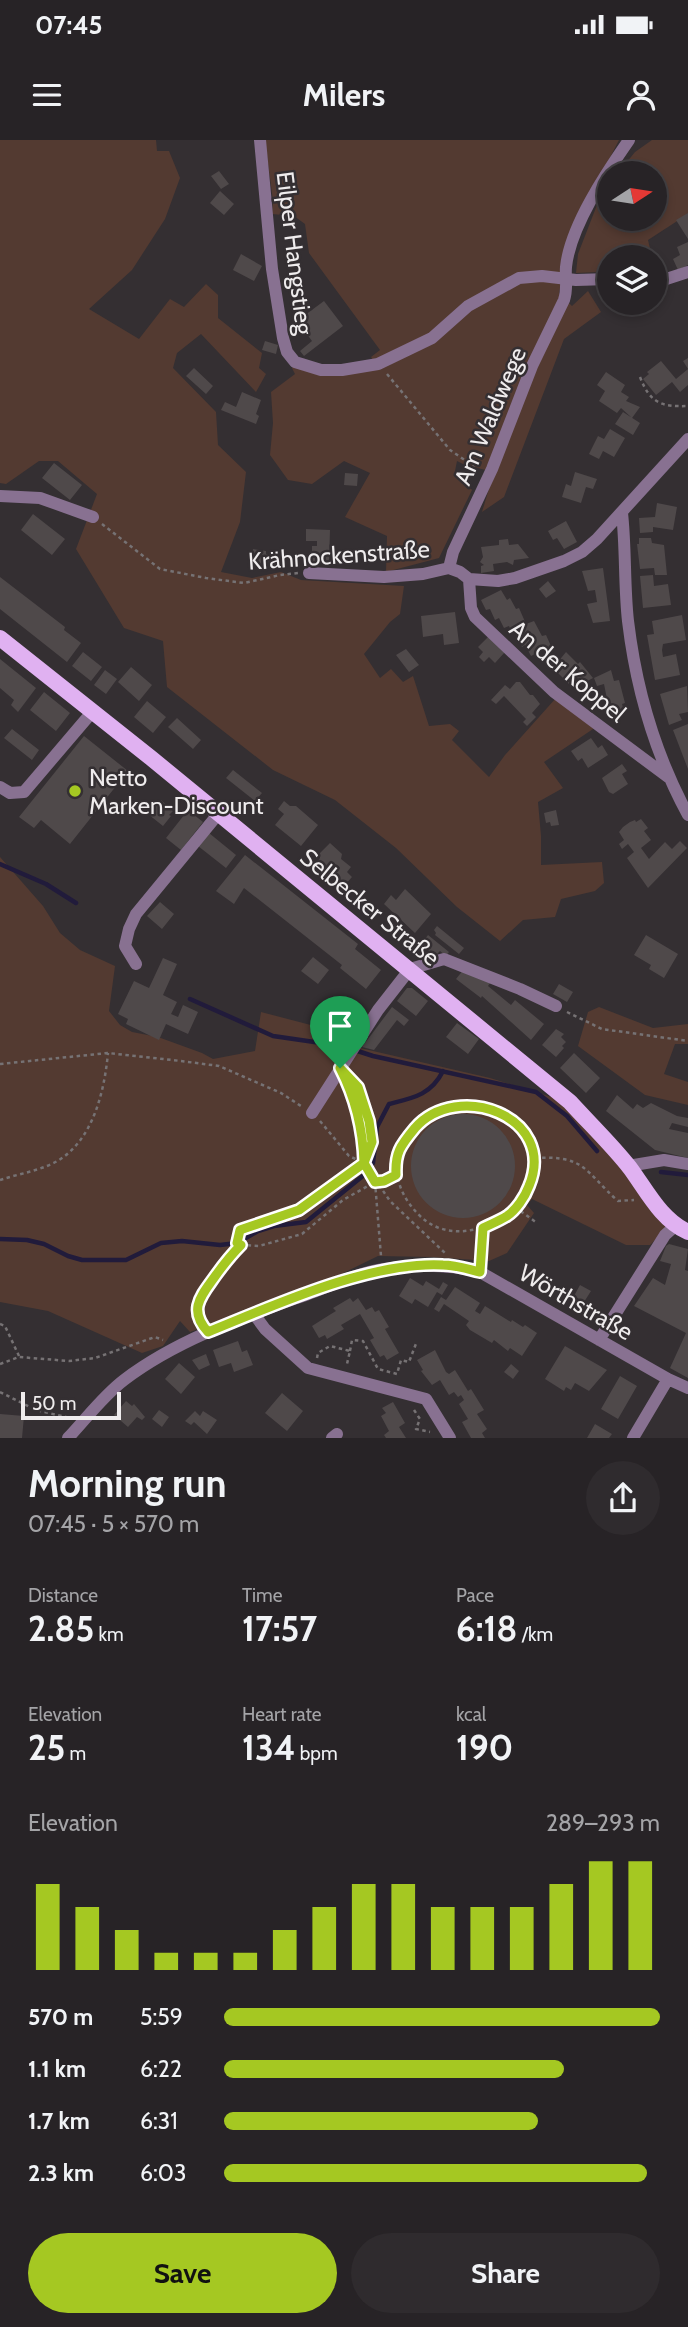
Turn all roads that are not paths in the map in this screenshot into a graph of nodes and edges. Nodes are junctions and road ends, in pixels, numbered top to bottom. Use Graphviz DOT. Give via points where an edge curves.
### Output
graph roads {
  1 [pos="260,140"];
  2 [pos="629,140"];
  3 [pos="688,272"];
  4 [pos="597,279"];
  5 [pos="667,279"];
  6 [pos="568,280"];
  7 [pos="688,439"];
  8 [pos="0,496"];
  9 [pos="622,513"];
  10 [pos="93,517"];
  11 [pos="449,568"];
  12 [pos="309,573"];
  13 [pos="469,579"];
  14 [pos="0,638"];
  15 [pos="93,711"];
  16 [pos="668,778"];
  17 [pos="0,788"];
  18 [pos="219,813"];
  19 [pos="688,815"];
  20 [pos="136,964"];
  21 [pos="410,969"];
  22 [pos="556,1006"];
  23 [pos="312,1113"];
  24 [pos="688,1164"];
  25 [pos="628,1166"];
  26 [pos="681,1230"];
  27 [pos="254,1314"];
  28 [pos="600,1340"];
  29 [pos="668,1379"];
  30 [pos="688,1388"];
  31 [pos="68,1438"];
  32 [pos="450,1438"];
  33 [pos="633,1438"];
  1 -- 6 [label="street, Eilper Hangstieg" via="272,269 287,352 295,362 321,370 378,363 432,338 468,306 519,278 542,275"];
  2 -- 6 [label="street, Am Waldwege" via="588,206 566,268"];
  3 -- 5 [label="street"];
  4 -- 6 [label="street"];
  6 -- 11 [label="street, Am Waldwege" via="564,300"];
  7 -- 9 [label="street, Krähnockenstraße"];
  8 -- 10 [label="street" via="40,498"];
  9 -- 13 [label="street, Krähnockenstraße" via="597,540 564,561 515,578"];
  9 -- 16 [label="street" via="635,668"];
  11 -- 12 [label="street, Krähnockenstraße" via="384,577"];
  11 -- 13 [label="street, Krähnockenstraße"];
  13 -- 16 [label="street, An der Koppel" via="475,617 554,692"];
  14 -- 15 [label="main road, Selbecker Straße"];
  15 -- 17 [label="street" via="24,792"];
  15 -- 18 [label="main road, Selbecker Straße"];
  16 -- 19 [label="street"];
  18 -- 20 [label="street" via="134,918 125,946"];
  18 -- 21 [label="main road, Selbecker Straße"];
  21 -- 22 [label="street" via="444,959"];
  21 -- 23 [label="street"];
  21 -- 25 [label="main road, Selbecker Straße" via="570,1102"];
  24 -- 25 [label="street" via="664,1160"];
  25 -- 26 [label="main road, Selbecker Straße"];
  26 -- 28 [label="street" via="665,1235"];
  27 -- 28 [label="street, Wörthstraße" via="351,1278 440,1264 473,1270"];
  27 -- 31 [label="street, Wörthstraße" via="177,1345 122,1381"];
  27 -- 32 [label="street" via="308,1368 426,1399"];
  28 -- 29 [label="street, Wörthstraße"];
  29 -- 30 [label="street, Wörthstraße"];
  29 -- 33 [label="street"];
}
